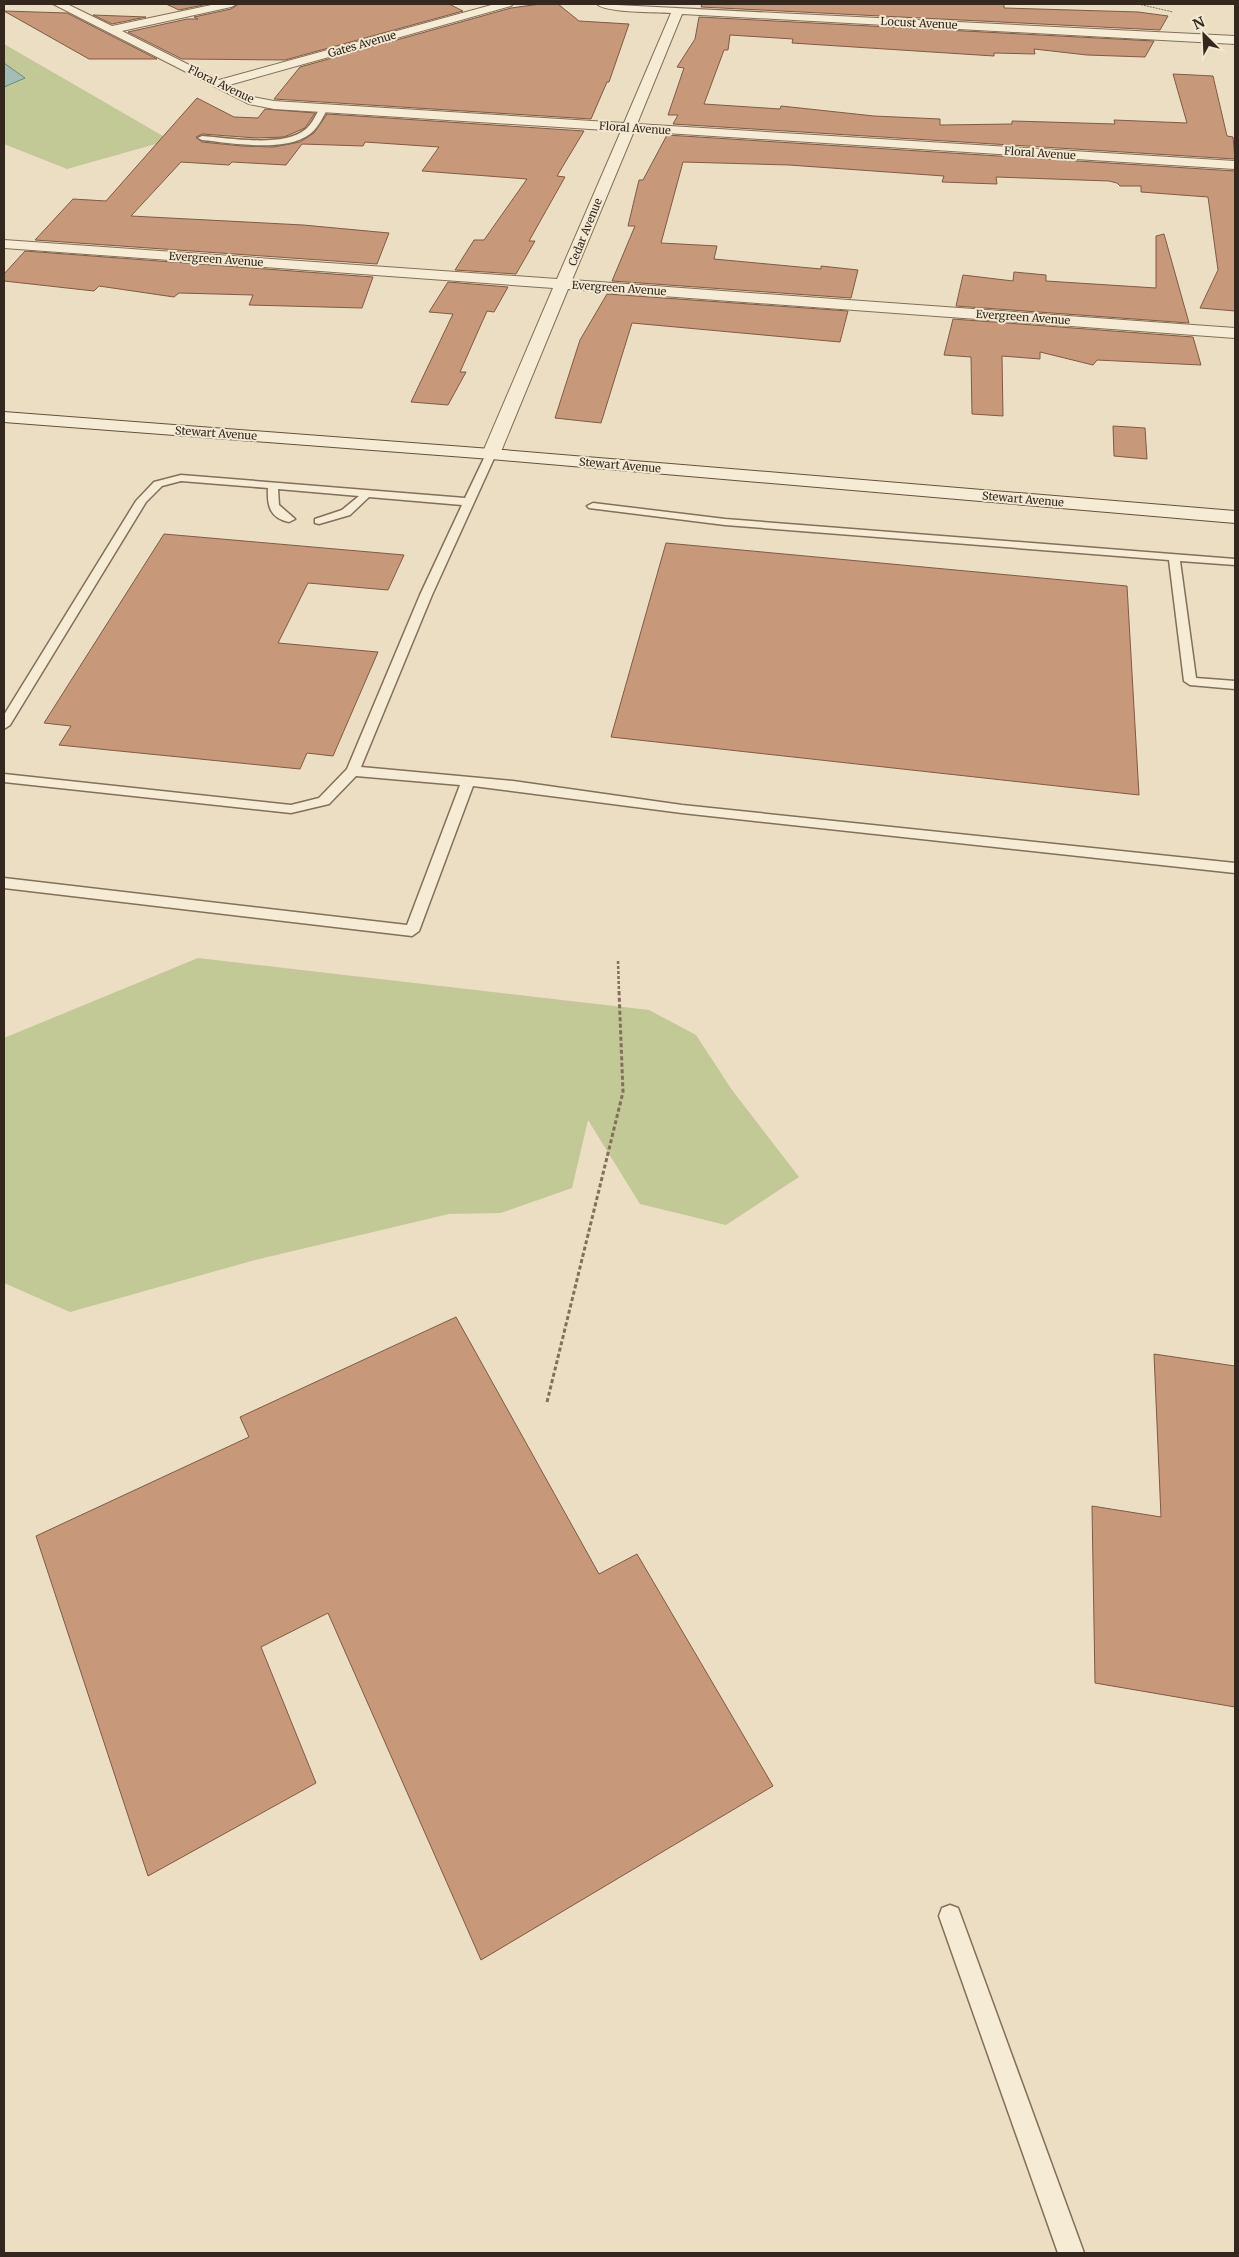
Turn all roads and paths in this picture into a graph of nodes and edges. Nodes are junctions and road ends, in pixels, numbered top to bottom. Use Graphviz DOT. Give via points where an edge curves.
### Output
graph roads {
  1 [pos="59,4"];
  2 [pos="231,4"];
  3 [pos="507,4"];
  4 [pos="603,4"];
  5 [pos="678,10"];
  6 [pos="112,30"];
  7 [pos="1235,40"];
  8 [pos="218,84"];
  9 [pos="324,108"];
  10 [pos="628,127"];
  11 [pos="202,138"];
  12 [pos="1235,165"];
  13 [pos="4,244"];
  14 [pos="564,284"];
  15 [pos="1235,333"];
  16 [pos="4,417"];
  17 [pos="491,454"];
  18 [pos="273,486"];
  19 [pos="366,494"];
  20 [pos="469,502"];
  21 [pos="593,506"];
  22 [pos="1235,517"];
  23 [pos="289,519"];
  24 [pos="319,522"];
  25 [pos="1174,557"];
  26 [pos="1235,562"];
  27 [pos="1235,685"];
  28 [pos="4,726"];
  29 [pos="353,771"];
  30 [pos="4,778"];
  31 [pos="468,782"];
  32 [pos="1235,868"];
  33 [pos="4,883"];
  34 [pos="618,961"];
  35 [pos="547,1402"];
  36 [pos="950,1916"];
  37 [pos="1071,2253"];
  1 -- 6 [label="street, Floral Avenue"];
  2 -- 6 [label="street"];
  3 -- 8 [label="street, Gates Avenue"];
  4 -- 5 [label="street, Locust Avenue"];
  5 -- 7 [label="street, Locust Avenue" via="854,14"];
  5 -- 10 [label="street, Cedar Avenue"];
  6 -- 8 [label="street, Floral Avenue"];
  8 -- 9 [label="street, Floral Avenue" via="249,100"];
  9 -- 10 [label="street, Floral Avenue"];
  9 -- 11 [label="lane" via="308,132 288,140 265,142"];
  10 -- 12 [label="street, Floral Avenue"];
  10 -- 14 [label="street, Cedar Avenue"];
  13 -- 14 [label="street, Evergreen Avenue"];
  14 -- 15 [label="street, Evergreen Avenue"];
  14 -- 17 [label="street, Cedar Avenue"];
  16 -- 17 [label="street, Stewart Avenue"];
  17 -- 20 [label="lane"];
  17 -- 22 [label="street, Stewart Avenue"];
  18 -- 19 [label="lane"];
  18 -- 23 [label="lane" via="272,505"];
  18 -- 28 [label="lane" via="181,478 151,487"];
  19 -- 20 [label="lane"];
  19 -- 24 [label="lane" via="348,513"];
  20 -- 29 [label="lane" via="426,595"];
  21 -- 25 [label="lane" via="735,523"];
  25 -- 26 [label="lane"];
  25 -- 27 [label="lane" via="1190,681"];
  29 -- 30 [label="lane" via="324,801 291,809"];
  29 -- 31 [label="lane"];
  31 -- 32 [label="lane" via="514,785 682,809"];
  31 -- 33 [label="lane" via="412,931"];
  34 -- 35 [label="path" via="623,1092"];
  36 -- 37 [label="lane"];
}
